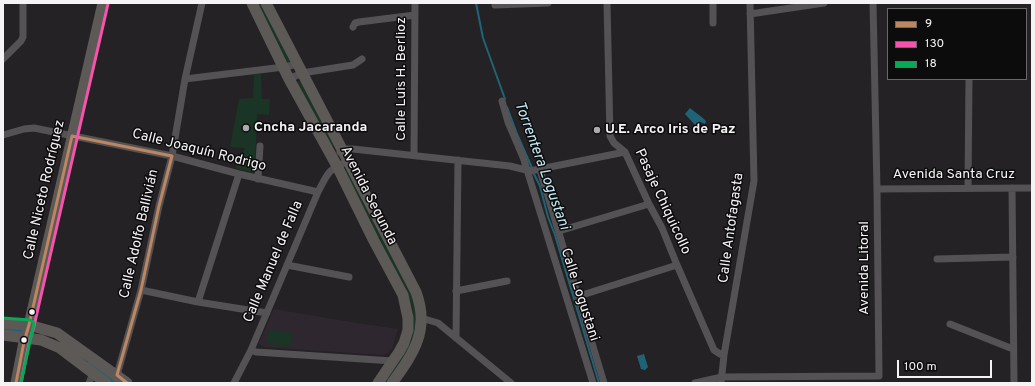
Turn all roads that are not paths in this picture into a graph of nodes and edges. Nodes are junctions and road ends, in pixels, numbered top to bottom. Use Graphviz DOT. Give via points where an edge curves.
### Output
graph roads {
  1 [pos="23,3"];
  2 [pos="103,3"];
  3 [pos="202,3"];
  4 [pos="252,3"];
  5 [pos="266,3"];
  6 [pos="416,3"];
  7 [pos="548,3"];
  8 [pos="607,3"];
  9 [pos="713,3"];
  10 [pos="750,3"];
  11 [pos="824,3"];
  12 [pos="873,3"];
  13 [pos="495,6"];
  14 [pos="750,14"];
  15 [pos="415,15"];
  16 [pos="713,23"];
  17 [pos="353,27"];
  18 [pos="3,59"];
  19 [pos="362,59"];
  20 [pos="284,67"];
  21 [pos="300,68"];
  22 [pos="185,79"];
  23 [pos="290,79"];
  24 [pos="969,80"];
  25 [pos="502,101"];
  26 [pos="3,136"];
  27 [pos="72,136"];
  28 [pos="260,146"];
  29 [pos="625,152"];
  30 [pos="414,155"];
  31 [pos="172,156"];
  32 [pos="331,156"];
  33 [pos="346,156"];
  34 [pos="458,160"];
  35 [pos="337,166"];
  36 [pos="533,171"];
  37 [pos="238,174"];
  38 [pos="258,179"];
  39 [pos="968,187"];
  40 [pos="1012,188"];
  41 [pos="1032,188"];
  42 [pos="877,189"];
  43 [pos="318,192"];
  44 [pos="649,204"];
  45 [pos="559,231"];
  46 [pos="1013,257"];
  47 [pos="937,259"];
  48 [pos="287,265"];
  49 [pos="677,265"];
  50 [pos="348,277"];
  51 [pos="507,281"];
  52 [pos="141,290"];
  53 [pos="456,291"];
  54 [pos="579,296"];
  55 [pos="198,302"];
  56 [pos="267,313"];
  57 [pos="421,318"];
  58 [pos="3,323"];
  59 [pos="950,324"];
  60 [pos="28,331"];
  61 [pos="3,336"];
  62 [pos="456,338"];
  63 [pos="252,350"];
  64 [pos="1013,350"];
  65 [pos="724,355"];
  66 [pos="393,362"];
  67 [pos="117,376"];
  68 [pos="91,378"];
  69 [pos="826,379"];
  70 [pos="722,380"];
  71 [pos="16,383"];
  72 [pos="106,383"];
  73 [pos="128,383"];
  74 [pos="234,383"];
  75 [pos="378,383"];
  76 [pos="392,383"];
  77 [pos="511,383"];
  78 [pos="593,383"];
  79 [pos="604,383"];
  80 [pos="696,383"];
  81 [pos="1014,383"];
  1 -- 18 [label="street" via="21,42"];
  2 -- 27 [label="main road, Calle Niceto Rodríguez"];
  3 -- 22 [label="street, Calle Adolfo Ballivián"];
  4 -- 20 [label="main road, Avenida Segunda"];
  5 -- 21 [label="main road, Avenida Segunda"];
  6 -- 15 [label="street, Calle Luis H. Berlioz"];
  7 -- 13 [label="street"];
  8 -- 29 [label="street, Pasaje Chiquicollo" via="610,136"];
  9 -- 16 [label="street"];
  10 -- 14 [label="street, Calle Antofagasta"];
  11 -- 14 [label="street"];
  12 -- 42 [label="street, Avenida Litoral"];
  14 -- 65 [label="street, Calle Antofagasta" via="754,181"];
  15 -- 17 [label="street" via="358,22"];
  15 -- 30 [label="street, Calle Luis H. Berlioz"];
  19 -- 21 [label="street" via="353,65"];
  20 -- 21 [label="street"];
  20 -- 22 [label="street"];
  20 -- 23 [label="main road, Avenida Segunda"];
  21 -- 23 [label="street"];
  21 -- 33 [label="main road, Avenida Segunda"];
  22 -- 31 [label="street, Calle Adolfo Ballivián"];
  23 -- 32 [label="main road, Avenida Segunda"];
  24 -- 39 [label="street"];
  25 -- 36 [label="street, Calle Logustani" via="508,122"];
  26 -- 27 [label="street, Calle Joaquín Rodrigo" via="34,128"];
  27 -- 31 [label="street, Calle Joaquín Rodrigo"];
  27 -- 60 [label="main road, Calle Niceto Rodríguez"];
  28 -- 38 [label="street"];
  29 -- 36 [label="street"];
  29 -- 44 [label="street, Pasaje Chiquicollo"];
  30 -- 33 [label="street" via="347,149"];
  30 -- 34 [label="street"];
  31 -- 37 [label="street, Calle Joaquín Rodrigo"];
  31 -- 52 [label="street, Calle Adolfo Ballivián"];
  32 -- 33 [label="street"];
  32 -- 35 [label="main road, Avenida Segunda"];
  33 -- 35 [label="street, Calle Manuel de Falla"];
  33 -- 57 [label="main road, Avenida Segunda" via="416,292 420,302"];
  34 -- 36 [label="street"];
  34 -- 53 [label="street"];
  35 -- 43 [label="street, Calle Manuel de Falla" via="328,173"];
  35 -- 66 [label="main road, Avenida Segunda" via="407,306 408,330"];
  36 -- 45 [label="street, Calle Logustani"];
  36 -- 78 [label="street, Calle Logustani"];
  37 -- 38 [label="street, Calle Joaquín Rodrigo"];
  37 -- 55 [label="street"];
  38 -- 43 [label="street, Calle Joaquín Rodrigo"];
  39 -- 40 [label="street, Avenida Santa Cruz"];
  39 -- 42 [label="street, Avenida Santa Cruz"];
  40 -- 41 [label="street, Avenida Santa Cruz"];
  40 -- 46 [label="street"];
  42 -- 69 [label="street, Avenida Litoral" via="878,376"];
  43 -- 48 [label="street, Calle Manuel de Falla"];
  44 -- 45 [label="street"];
  44 -- 49 [label="street, Pasaje Chiquicollo"];
  45 -- 54 [label="street, Calle Logustani"];
  46 -- 47 [label="street"];
  46 -- 64 [label="street"];
  48 -- 50 [label="street"];
  48 -- 56 [label="street, Calle Manuel de Falla"];
  49 -- 54 [label="street"];
  49 -- 65 [label="street, Pasaje Chiquicollo" via="714,350"];
  51 -- 53 [label="street"];
  52 -- 55 [label="street"];
  52 -- 67 [label="street, Calle Adolfo Ballivián"];
  53 -- 62 [label="street"];
  54 -- 79 [label="street, Calle Logustani"];
  55 -- 56 [label="street"];
  56 -- 63 [label="street, Calle Manuel de Falla"];
  57 -- 62 [label="street" via="438,323"];
  57 -- 76 [label="main road, Avenida Segunda" via="413,351"];
  58 -- 60 [label="main road"];
  59 -- 64 [label="street"];
  60 -- 61 [label="main road"];
  60 -- 67 [label="main road" via="57,333"];
  60 -- 68 [label="main road" via="60,348"];
  60 -- 71 [label="main road, Calle Niceto Rodríguez"];
  62 -- 77 [label="street"];
  63 -- 66 [label="street"];
  63 -- 74 [label="street, Calle Manuel de Falla"];
  64 -- 81 [label="street"];
  65 -- 70 [label="street, Calle Antofagasta"];
  66 -- 75 [label="main road, Avenida Segunda"];
  67 -- 73 [label="main road"];
  68 -- 72 [label="main road"];
  69 -- 70 [label="street, Avenida Litoral"];
  70 -- 80 [label="street, Avenida Litoral"];
}
